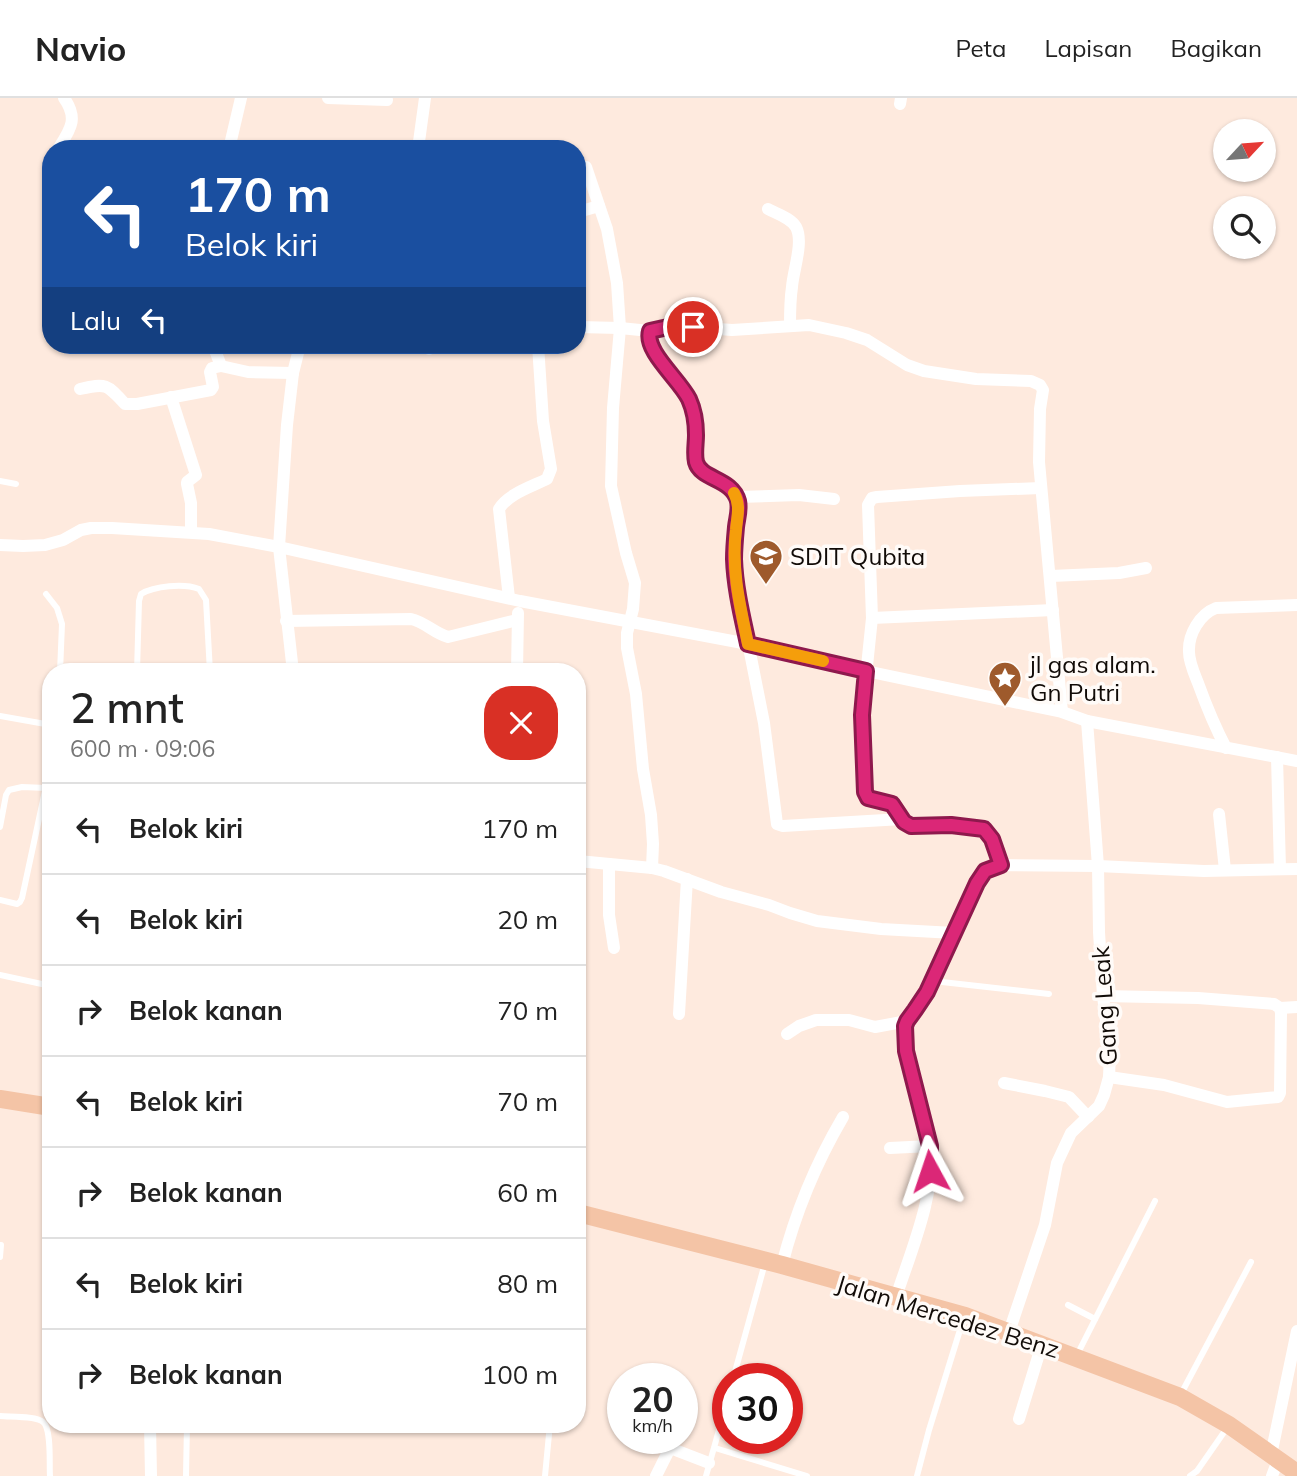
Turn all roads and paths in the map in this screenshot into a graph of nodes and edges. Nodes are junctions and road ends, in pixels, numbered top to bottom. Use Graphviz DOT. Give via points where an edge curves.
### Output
graph roads {
  1 [pos="64,98"];
  2 [pos="240,98"];
  3 [pos="328,98"];
  4 [pos="425,98"];
  5 [pos="387,100"];
  6 [pos="64,140"];
  7 [pos="231,140"];
  8 [pos="419,140"];
  9 [pos="586,167"];
  10 [pos="599,206"];
  11 [pos="768,209"];
  12 [pos="586,210"];
  13 [pos="790,326"];
  14 [pos="586,327"];
  15 [pos="620,328"];
  16 [pos="650,331"];
  17 [pos="217,354"];
  18 [pos="298,354"];
  19 [pos="539,354"];
  20 [pos="221,366"];
  21 [pos="293,373"];
  22 [pos="80,389"];
  23 [pos="171,397"];
  24 [pos="0,481"];
  25 [pos="16,484"];
  26 [pos="1041,488"];
  27 [pos="737,497"];
  28 [pos="834,499"];
  29 [pos="191,532"];
  30 [pos="0,545"];
  31 [pos="279,547"];
  32 [pos="1146,568"];
  33 [pos="1051,576"];
  34 [pos="46,594"];
  35 [pos="514,599"];
  36 [pos="1297,605"];
  37 [pos="1053,610"];
  38 [pos="872,618"];
  39 [pos="517,620"];
  40 [pos="286,621"];
  41 [pos="630,622"];
  42 [pos="748,644"];
  43 [pos="60,663"];
  44 [pos="137,663"];
  45 [pos="210,663"];
  46 [pos="292,663"];
  47 [pos="517,663"];
  48 [pos="866,671"];
  49 [pos="1062,712"];
  50 [pos="0,716"];
  51 [pos="1087,721"];
  52 [pos="42,723"];
  53 [pos="1226,748"];
  54 [pos="1277,757"];
  55 [pos="1297,761"];
  56 [pos="42,788"];
  57 [pos="42,806"];
  58 [pos="1219,814"];
  59 [pos="902,819"];
  60 [pos="0,827"];
  61 [pos="586,862"];
  62 [pos="609,864"];
  63 [pos="1001,865"];
  64 [pos="1098,866"];
  65 [pos="652,868"];
  66 [pos="1280,869"];
  67 [pos="1297,869"];
  68 [pos="1225,870"];
  69 [pos="687,879"];
  70 [pos="0,900"];
  71 [pos="954,933"];
  72 [pos="614,948"];
  73 [pos="0,975"];
  74 [pos="932,981"];
  75 [pos="42,984"];
  76 [pos="1049,994"];
  77 [pos="1104,996"];
  78 [pos="1297,1007"];
  79 [pos="1280,1008"];
  80 [pos="679,1014"];
  81 [pos="907,1021"];
  82 [pos="787,1034"];
  83 [pos="1109,1077"];
  84 [pos="1004,1083"];
  85 [pos="0,1099"];
  86 [pos="42,1106"];
  87 [pos="843,1117"];
  88 [pos="1088,1117"];
  89 [pos="930,1146"];
  90 [pos="890,1148"];
  91 [pos="1155,1200"];
  92 [pos="586,1215"];
  93 [pos="1,1245"];
  94 [pos="0,1257"];
  95 [pos="1251,1262"];
  96 [pos="774,1263"];
  97 [pos="896,1297"];
  98 [pos="1068,1305"];
  99 [pos="965,1316"];
  100 [pos="1095,1319"];
  101 [pos="1297,1331"];
  102 [pos="1009,1332"];
  103 [pos="1042,1344"];
  104 [pos="1076,1357"];
  105 [pos="738,1363"];
  106 [pos="1180,1397"];
  107 [pos="0,1416"];
  108 [pos="1019,1419"];
  109 [pos="42,1421"];
  110 [pos="1229,1425"];
  111 [pos="48,1433"];
  112 [pos="150,1433"];
  113 [pos="187,1433"];
  114 [pos="549,1433"];
  115 [pos="735,1454"];
  116 [pos="1274,1464"];
  117 [pos="707,1470"];
  118 [pos="1297,1473"];
  119 [pos="50,1476"];
  120 [pos="151,1476"];
  121 [pos="186,1476"];
  122 [pos="545,1476"];
  123 [pos="656,1476"];
  124 [pos="807,1476"];
  125 [pos="918,1476"];
  126 [pos="1190,1476"];
  1 -- 6 [label="street" via="72,123"];
  2 -- 7 [label="street"];
  3 -- 5 [label="street"];
  4 -- 8 [label="street"];
  9 -- 10 [label="street"];
  10 -- 12 [label="street"];
  10 -- 15 [label="street" via="615,269"];
  11 -- 13 [label="street" via="795,225 798,234"];
  13 -- 16 [label="street" via="755,330 680,326"];
  13 -- 26 [label="street" via="846,333 867,340 907,365 933,373 1037,383 1042,390"];
  14 -- 15 [label="street"];
  15 -- 16 [label="street"];
  15 -- 41 [label="street" via="611,486 635,583"];
  16 -- 27 [label="street" via="653,351 692,408 697,465"];
  17 -- 20 [label="street"];
  18 -- 21 [label="street"];
  19 -- 35 [label="street" via="551,469 547,479 509,498 499,509"];
  20 -- 21 [label="street"];
  20 -- 23 [label="street" via="210,372 211,390"];
  21 -- 31 [label="street"];
  22 -- 23 [label="street" via="106,386 129,405"];
  23 -- 29 [label="street" via="196,475 187,483"];
  24 -- 25 [label="lane"];
  26 -- 33 [label="street"];
  26 -- 38 [label="street" via="872,499 867,511"];
  27 -- 28 [label="street"];
  27 -- 42 [label="street" via="735,570"];
  29 -- 30 [label="street" via="91,528 45,545"];
  29 -- 31 [label="street"];
  31 -- 35 [label="street"];
  31 -- 40 [label="street"];
  32 -- 33 [label="street"];
  33 -- 37 [label="street"];
  34 -- 43 [label="lane" via="62,624"];
  35 -- 39 [label="street"];
  35 -- 41 [label="street"];
  36 -- 53 [label="street" via="1216,608 1203,615 1196,627 1190,661"];
  37 -- 38 [label="street"];
  37 -- 49 [label="street"];
  38 -- 48 [label="street"];
  39 -- 40 [label="street" via="448,636 411,619"];
  39 -- 47 [label="street"];
  40 -- 46 [label="street"];
  41 -- 42 [label="street"];
  41 -- 65 [label="street" via="627,648 651,815"];
  42 -- 48 [label="street"];
  42 -- 59 [label="street" via="777,824"];
  44 -- 45 [label="lane" via="141,594 154,588 184,586 199,589 206,600"];
  48 -- 49 [label="street"];
  48 -- 59 [label="street" via="862,715 865,792 868,798 892,804"];
  49 -- 51 [label="street"];
  50 -- 52 [label="lane"];
  51 -- 53 [label="street"];
  51 -- 64 [label="street, Gang Leak"];
  53 -- 54 [label="street"];
  54 -- 55 [label="street"];
  54 -- 66 [label="street"];
  56 -- 60 [label="lane" via="9,790"];
  57 -- 70 [label="lane" via="21,901"];
  58 -- 68 [label="street"];
  59 -- 63 [label="street" via="915,827 984,829"];
  61 -- 62 [label="street"];
  62 -- 65 [label="street"];
  62 -- 72 [label="street"];
  63 -- 64 [label="street"];
  63 -- 71 [label="street" via="981,876"];
  64 -- 68 [label="street"];
  64 -- 77 [label="street, Gang Leak"];
  65 -- 69 [label="street"];
  66 -- 67 [label="street"];
  66 -- 68 [label="street"];
  69 -- 71 [label="street" via="817,921"];
  69 -- 80 [label="street"];
  71 -- 74 [label="street"];
  73 -- 75 [label="lane"];
  74 -- 76 [label="lane"];
  74 -- 81 [label="street"];
  77 -- 79 [label="street" via="1198,998"];
  77 -- 83 [label="street, Gang Leak"];
  78 -- 79 [label="street"];
  79 -- 83 [label="street" via="1278,1097 1227,1102 1164,1085"];
  81 -- 82 [label="street" via="875,1027 849,1020 816,1020"];
  81 -- 89 [label="street" via="906,1051"];
  83 -- 88 [label="street, Gang Leak" via="1104,1095"];
  84 -- 88 [label="street" via="1069,1097"];
  85 -- 86 [label="main road"];
  87 -- 96 [label="street"];
  88 -- 102 [label="street, Gang Leak" via="1071,1133 1057,1163 1045,1226"];
  89 -- 90 [label="street"];
  89 -- 97 [label="street" via="927,1201"];
  91 -- 100 [label="lane"];
  92 -- 96 [label="main road, Jalan Mercedez Benz"];
  93 -- 94 [label="lane"];
  95 -- 106 [label="lane"];
  96 -- 97 [label="main road, Jalan Mercedez Benz"];
  96 -- 105 [label="lane" via="758,1293"];
  97 -- 99 [label="main road, Jalan Mercedez Benz"];
  98 -- 100 [label="lane"];
  99 -- 102 [label="main road, Jalan Mercedez Benz"];
  99 -- 125 [label="lane"];
  100 -- 104 [label="lane"];
  101 -- 116 [label="street"];
  102 -- 103 [label="main road, Jalan Mercedez Benz"];
  103 -- 104 [label="main road, Jalan Mercedez Benz"];
  103 -- 108 [label="street"];
  104 -- 106 [label="main road, Jalan Mercedez Benz"];
  106 -- 110 [label="main road, Jalan Mercedez Benz"];
  107 -- 109 [label="lane"];
  110 -- 116 [label="main road, Jalan Mercedez Benz"];
  110 -- 126 [label="lane"];
  111 -- 119 [label="lane"];
  112 -- 120 [label="street"];
  113 -- 121 [label="lane"];
  114 -- 122 [label="lane"];
  115 -- 124 [label="lane"];
  116 -- 118 [label="main road, Jalan Mercedez Benz"];
  117 -- 123 [label="street" via="670,1448"];
}
